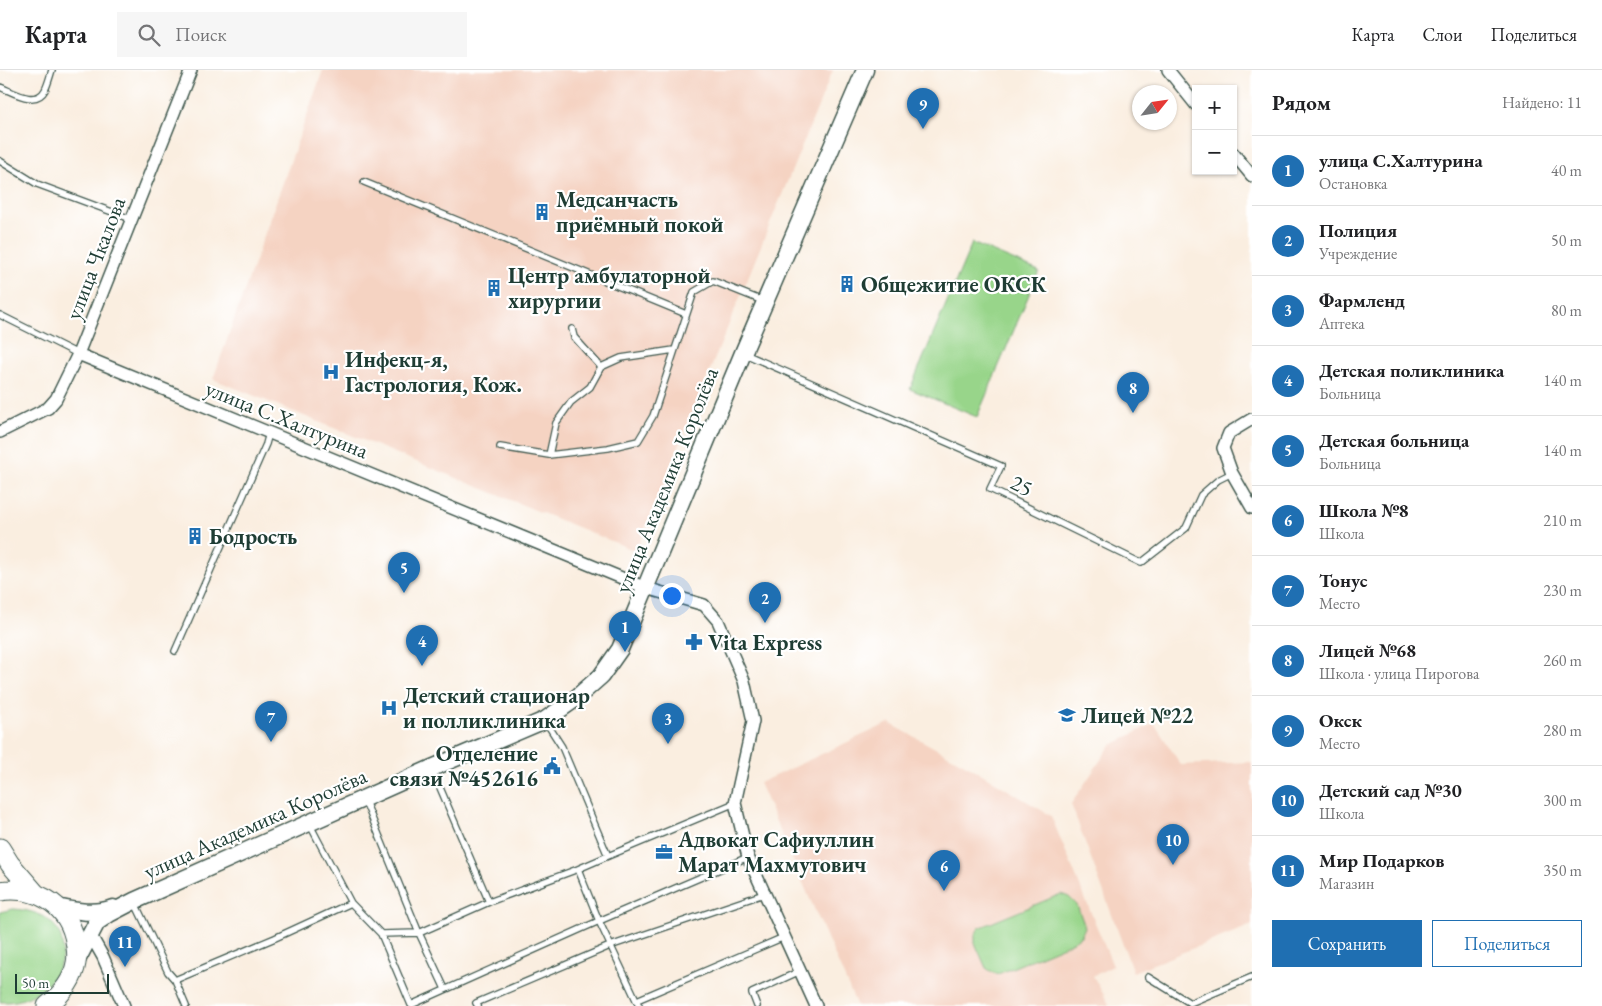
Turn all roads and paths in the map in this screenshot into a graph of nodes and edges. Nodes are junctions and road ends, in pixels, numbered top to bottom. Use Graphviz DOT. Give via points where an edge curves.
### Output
graph roads {
  1 [pos="52,70"];
  2 [pos="191,70"];
  3 [pos="865,70"];
  4 [pos="1168,70"];
  5 [pos="0,88"];
  6 [pos="1192,100"];
  7 [pos="1237,158"];
  8 [pos="0,161"];
  9 [pos="1252,176"];
  10 [pos="364,182"];
  11 [pos="131,219"];
  12 [pos="765,302"];
  13 [pos="686,314"];
  14 [pos="0,315"];
  15 [pos="572,329"];
  16 [pos="674,350"];
  17 [pos="743,353"];
  18 [pos="78,354"];
  19 [pos="601,367"];
  20 [pos="1252,419"];
  21 [pos="0,432"];
  22 [pos="269,433"];
  23 [pos="500,448"];
  24 [pos="549,455"];
  25 [pos="1232,473"];
  26 [pos="1252,508"];
  27 [pos="646,588"];
  28 [pos="175,651"];
  29 [pos="545,720"];
  30 [pos="432,768"];
  31 [pos="364,799"];
  32 [pos="735,803"];
  33 [pos="308,823"];
  34 [pos="0,848"];
  35 [pos="608,856"];
  36 [pos="748,857"];
  37 [pos="578,869"];
  38 [pos="0,891"];
  39 [pos="36,894"];
  40 [pos="764,894"];
  41 [pos="134,901"];
  42 [pos="489,902"];
  43 [pos="351,903"];
  44 [pos="57,907"];
  45 [pos="599,921"];
  46 [pos="419,933"];
  47 [pos="90,934"];
  48 [pos="381,934"];
  49 [pos="784,937"];
  50 [pos="610,946"];
  51 [pos="76,962"];
  52 [pos="800,971"];
  53 [pos="1148,977"];
  54 [pos="1252,977"];
  55 [pos="174,980"];
  56 [pos="445,989"];
  57 [pos="54,1003"];
  58 [pos="638,1003"];
  59 [pos="124,1006"];
  60 [pos="186,1006"];
  61 [pos="478,1006"];
  62 [pos="757,1006"];
  63 [pos="816,1006"];
  1 -- 5 [label="lane" via="45,90 36,97 29,98"];
  2 -- 11 [label="street, улица Чкалова"];
  3 -- 12 [label="street, улица Академика Королёва"];
  4 -- 6 [label="street"];
  7 -- 9 [label="street"];
  8 -- 11 [label="lane" via="37,184"];
  10 -- 13 [label="lane"];
  11 -- 18 [label="street, улица Чкалова"];
  12 -- 13 [label="lane" via="712,281 694,292"];
  12 -- 17 [label="street, улица Академика Королёва"];
  13 -- 16 [label="lane"];
  14 -- 18 [label="lane"];
  15 -- 19 [label="lane" via="574,337"];
  16 -- 19 [label="lane" via="621,358"];
  16 -- 24 [label="lane" via="653,416 638,441"];
  17 -- 25 [label="lane, 25" via="1002,466 990,489 1141,563 1186,528 1201,495"];
  17 -- 27 [label="street, улица Академика Королёва"];
  18 -- 21 [label="street, улица Чкалова" via="56,399 48,408"];
  18 -- 22 [label="street, улица С.Халтурина"];
  19 -- 24 [label="lane" via="590,388 571,402 556,423"];
  20 -- 25 [label="street" via="1229,433 1223,448"];
  22 -- 27 [label="street, улица С.Халтурина"];
  22 -- 28 [label="lane"];
  23 -- 24 [label="lane"];
  25 -- 26 [label="street"];
  27 -- 29 [label="street, улица Академика Королёва" via="620,649 600,676 576,699"];
  27 -- 32 [label="street, улица С.Халтурина" via="704,605 718,622 744,682 753,721"];
  29 -- 30 [label="street, улица Академика Королёва"];
  29 -- 35 [label="lane" via="562,746"];
  30 -- 31 [label="street, улица Академика Королёва"];
  30 -- 42 [label="lane"];
  31 -- 33 [label="street, улица Академика Королёва"];
  31 -- 46 [label="lane"];
  32 -- 35 [label="lane"];
  32 -- 36 [label="street"];
  33 -- 41 [label="street, улица Академика Королёва"];
  33 -- 43 [label="lane"];
  34 -- 39 [label="main road"];
  35 -- 37 [label="lane"];
  36 -- 40 [label="street"];
  36 -- 45 [label="lane"];
  37 -- 42 [label="lane"];
  37 -- 45 [label="lane"];
  38 -- 39 [label="main road" via="24,890"];
  39 -- 44 [label="main road"];
  40 -- 49 [label="street"];
  40 -- 50 [label="lane"];
  41 -- 44 [label="street" via="92,912"];
  41 -- 47 [label="street, улица Академика Королёва" via="97,922"];
  41 -- 55 [label="lane"];
  42 -- 46 [label="lane"];
  43 -- 48 [label="lane"];
  43 -- 55 [label="lane"];
  44 -- 51 [label="main road" via="72,931"];
  45 -- 50 [label="lane"];
  45 -- 56 [label="lane"];
  46 -- 48 [label="lane"];
  46 -- 56 [label="lane"];
  47 -- 51 [label="street, улица Академика Королёва"];
  47 -- 59 [label="street"];
  48 -- 56 [label="lane" via="411,1006"];
  49 -- 52 [label="street"];
  49 -- 58 [label="lane"];
  50 -- 58 [label="lane"];
  50 -- 61 [label="lane" via="476,1002"];
  51 -- 57 [label="main road" via="67,986"];
  52 -- 62 [label="lane" via="752,993"];
  52 -- 63 [label="street"];
  53 -- 54 [label="lane" via="1190,1003"];
  55 -- 60 [label="lane"];
}
